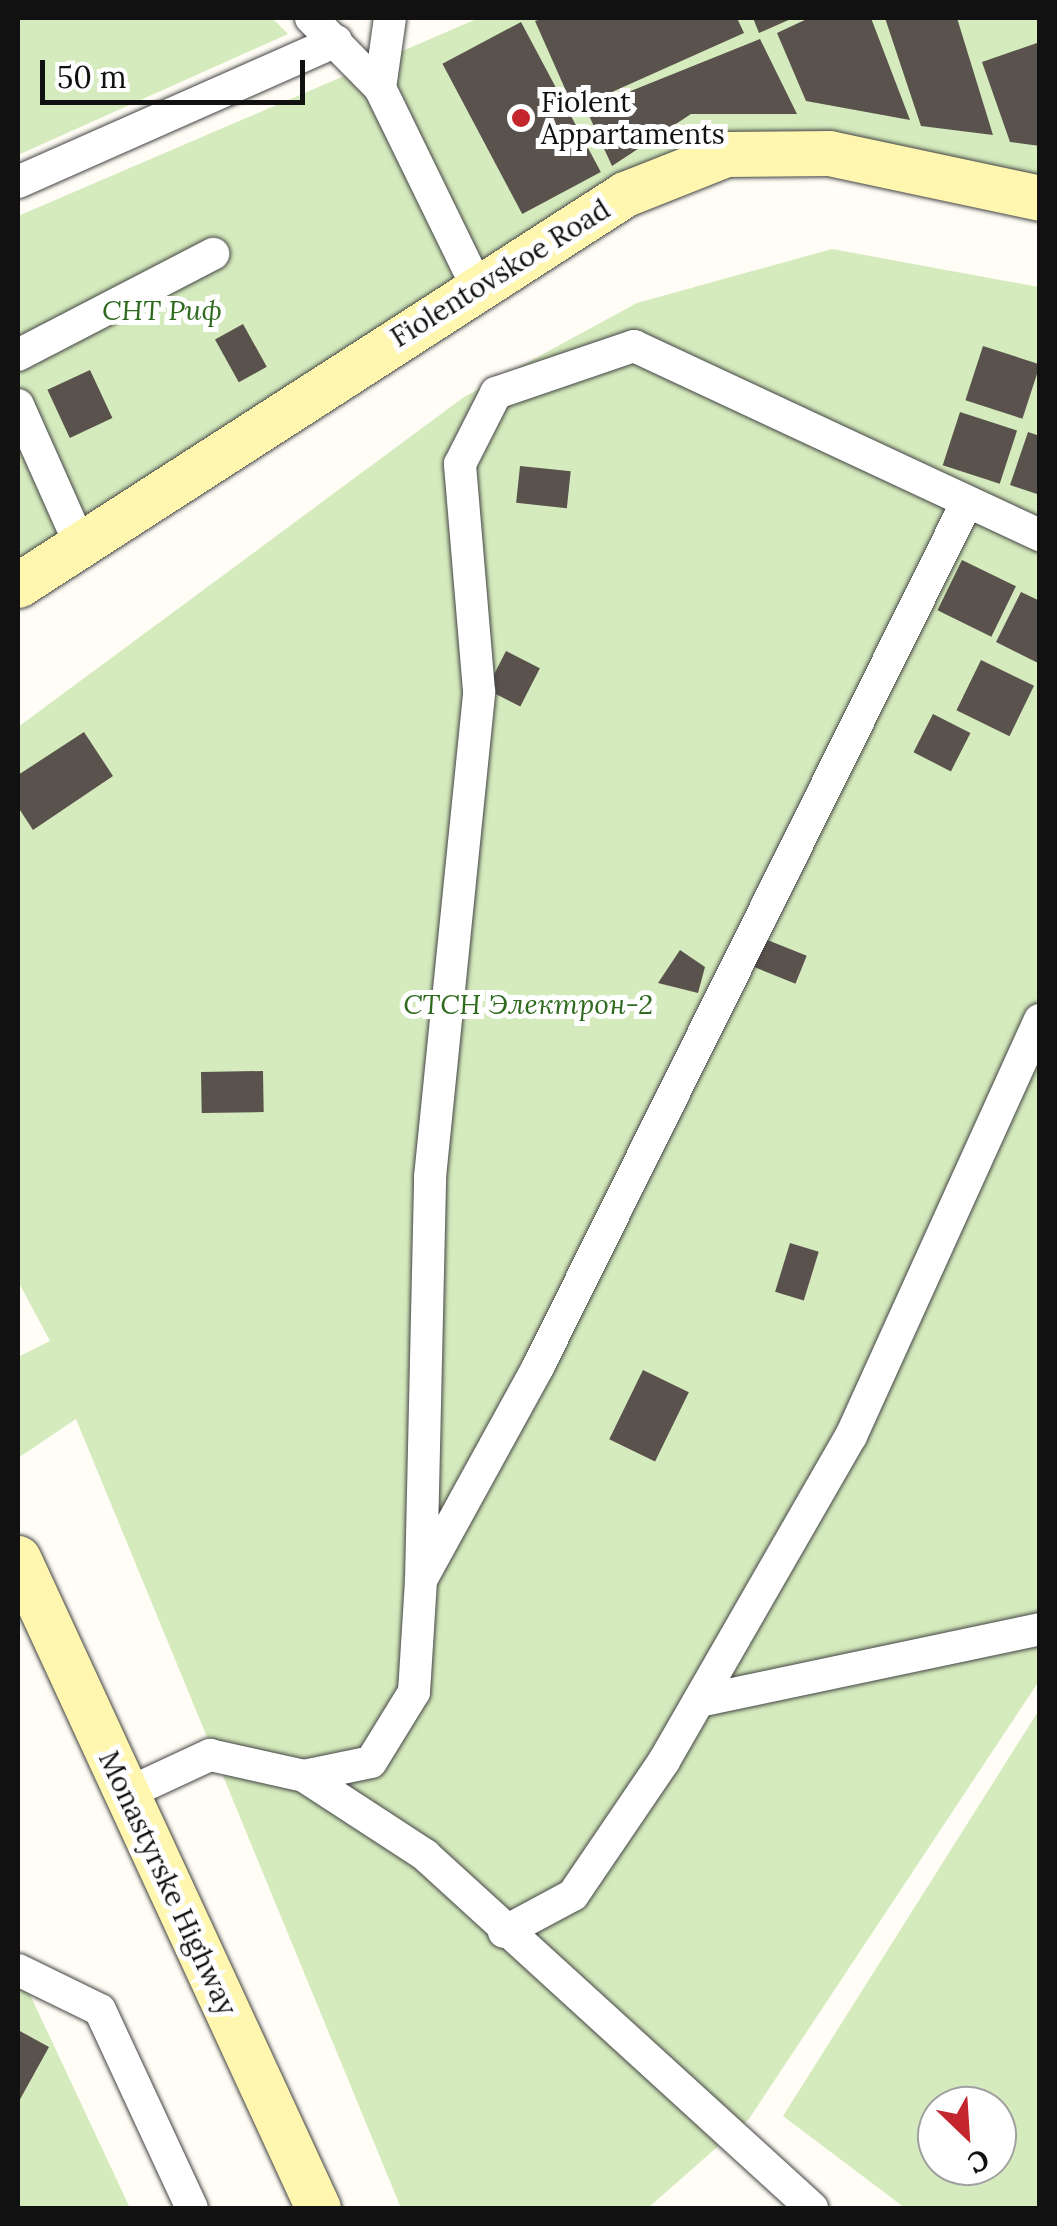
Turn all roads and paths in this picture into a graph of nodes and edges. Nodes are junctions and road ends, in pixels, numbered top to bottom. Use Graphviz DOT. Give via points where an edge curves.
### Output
graph roads {
  1 [pos="311,18"];
  2 [pos="390,18"];
  3 [pos="336,41"];
  4 [pos="380,88"];
  5 [pos="18,182"];
  6 [pos="1040,198"];
  7 [pos="214,254"];
  8 [pos="476,285"];
  9 [pos="18,354"];
  10 [pos="18,405"];
  11 [pos="966,504"];
  12 [pos="1040,535"];
  13 [pos="80,544"];
  14 [pos="18,585"];
  15 [pos="1040,1020"];
  16 [pos="18,1558"];
  17 [pos="421,1580"];
  18 [pos="1040,1628"];
  19 [pos="699,1701"];
  20 [pos="304,1776"];
  21 [pos="126,1794"];
  22 [pos="504,1932"];
  23 [pos="18,1970"];
  24 [pos="192,2208"];
  25 [pos="318,2208"];
  26 [pos="812,2208"];
  1 -- 3 [label="street"];
  2 -- 4 [label="street"];
  3 -- 4 [label="street"];
  3 -- 5 [label="street"];
  4 -- 8 [label="street"];
  6 -- 8 [label="main road, Fiolentovskoe Road" via="830,153 726,154 625,194"];
  7 -- 9 [label="street"];
  8 -- 13 [label="main road, Fiolentovskoe Road"];
  10 -- 13 [label="street"];
  11 -- 12 [label="street"];
  11 -- 17 [label="street" via="538,1367"];
  11 -- 17 [label="street" via="634,346 496,393 460,464 479,691 430,1177"];
  13 -- 14 [label="main road, Fiolentovskoe Road"];
  15 -- 19 [label="street" via="851,1436"];
  16 -- 21 [label="main road, Monastyrske Highway"];
  17 -- 20 [label="street" via="414,1692 372,1762"];
  18 -- 19 [label="street"];
  19 -- 22 [label="street" via="573,1895"];
  20 -- 21 [label="street" via="210,1755"];
  20 -- 22 [label="street" via="426,1856"];
  21 -- 25 [label="main road, Monastyrske Highway"];
  22 -- 26 [label="street"];
  23 -- 24 [label="street" via="100,2010"];
}
